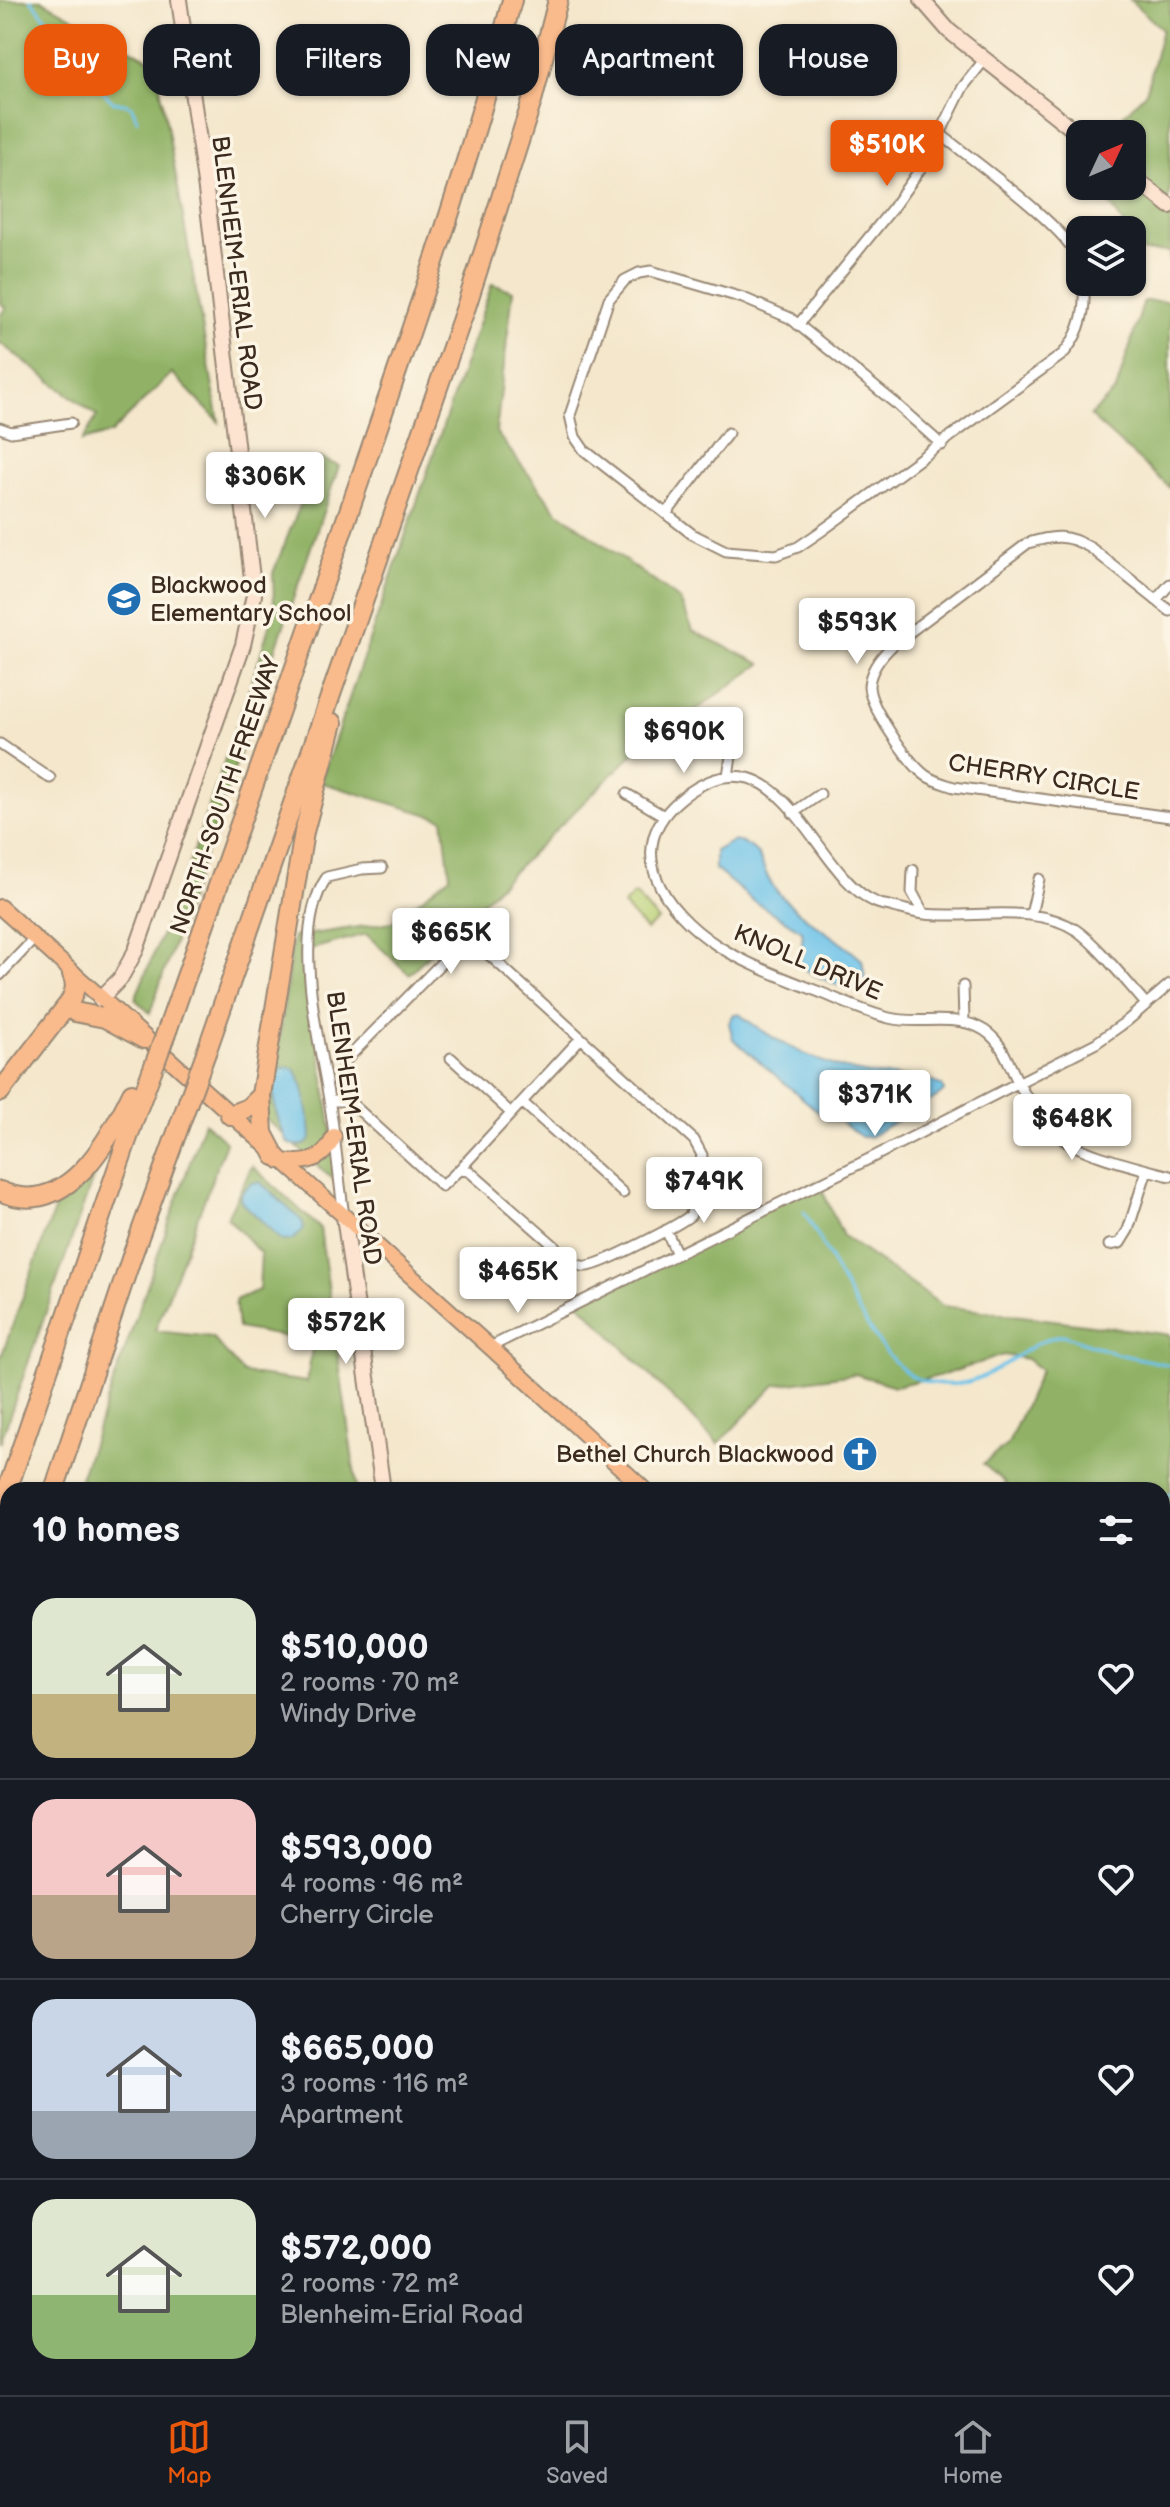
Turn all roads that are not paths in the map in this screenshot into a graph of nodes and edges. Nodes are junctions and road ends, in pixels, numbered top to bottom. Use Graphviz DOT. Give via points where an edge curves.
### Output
graph roads {
  1 [pos="179,0"];
  2 [pos="512,0"];
  3 [pos="558,0"];
  4 [pos="922,0"];
  5 [pos="985,59"];
  6 [pos="1066,124"];
  7 [pos="939,133"];
  8 [pos="1146,187"];
  9 [pos="1170,206"];
  10 [pos="1066,239"];
  11 [pos="1083,296"];
  12 [pos="798,325"];
  13 [pos="71,423"];
  14 [pos="1,431"];
  15 [pos="728,433"];
  16 [pos="942,445"];
  17 [pos="666,514"];
  18 [pos="383,545"];
  19 [pos="1170,584"];
  20 [pos="1156,600"];
  21 [pos="1170,611"];
  22 [pos="736,723"];
  23 [pos="0,744"];
  24 [pos="728,776"];
  25 [pos="50,778"];
  26 [pos="627,794"];
  27 [pos="820,794"];
  28 [pos="793,813"];
  29 [pos="664,816"];
  30 [pos="1170,817"];
  31 [pos="382,868"];
  32 [pos="913,870"];
  33 [pos="1039,879"];
  34 [pos="0,907"];
  35 [pos="924,914"];
  36 [pos="1031,915"];
  37 [pos="34,939"];
  38 [pos="72,974"];
  39 [pos="0,975"];
  40 [pos="1170,984"];
  41 [pos="963,986"];
  42 [pos="100,999"];
  43 [pos="1147,1005"];
  44 [pos="75,1012"];
  45 [pos="964,1022"];
  46 [pos="55,1023"];
  47 [pos="581,1038"];
  48 [pos="144,1039"];
  49 [pos="451,1058"];
  50 [pos="343,1063"];
  51 [pos="324,1066"];
  52 [pos="149,1068"];
  53 [pos="1018,1083"];
  54 [pos="0,1092"];
  55 [pos="261,1095"];
  56 [pos="329,1101"];
  57 [pos="349,1101"];
  58 [pos="522,1102"];
  59 [pos="511,1113"];
  60 [pos="230,1115"];
  61 [pos="334,1136"];
  62 [pos="278,1158"];
  63 [pos="459,1170"];
  64 [pos="1147,1170"];
  65 [pos="1170,1176"];
  66 [pos="0,1191"];
  67 [pos="623,1193"];
  68 [pos="344,1216"];
  69 [pos="666,1230"];
  70 [pos="1109,1245"];
  71 [pos="677,1254"];
  72 [pos="490,1347"];
  73 [pos="10,1482"];
  74 [pos="57,1482"];
  75 [pos="382,1482"];
  76 [pos="636,1482"];
  1 -- 42 [label="main road, BLENHEIM-ERIAL ROAD" via="254,595 243,645 136,950 120,979"];
  2 -- 52 [label="highway, NORTH-SOUTH FREEWAY, bridge" via="442,242 176,1005"];
  3 -- 18 [label="highway" via="496,218"];
  4 -- 5 [label="main road" via="949,31"];
  5 -- 6 [label="main road"];
  5 -- 7 [label="street"];
  7 -- 10 [label="street"];
  7 -- 12 [label="street" via="891,210"];
  8 -- 9 [label="main road"];
  11 -- 16 [label="street" via="1082,323 1063,354"];
  12 -- 16 [label="street"];
  12 -- 17 [label="street" via="743,298 651,271 625,280 609,299 570,415 575,437 584,450"];
  13 -- 14 [label="street"];
  15 -- 17 [label="street"];
  16 -- 17 [label="street" via="798,547 776,555 726,551"];
  18 -- 55 [label="highway" via="304,832"];
  18 -- 74 [label="highway, bridge"];
  19 -- 20 [label="street"];
  20 -- 21 [label="street, CHERRY CIRCLE"];
  20 -- 30 [label="street, CHERRY CIRCLE" via="1078,540 1061,536 1028,543 883,654 869,688 884,724 909,758 939,782"];
  22 -- 24 [label="street"];
  23 -- 25 [label="street"];
  24 -- 28 [label="street" via="766,787"];
  24 -- 29 [label="street, KNOLL DRIVE" via="694,788"];
  26 -- 29 [label="street"];
  27 -- 28 [label="street"];
  28 -- 35 [label="street" via="861,893 875,902"];
  29 -- 45 [label="street, KNOLL DRIVE" via="650,855 655,880 685,921 719,947 883,1016"];
  31 -- 51 [label="street, BLENHEIM-ERIAL ROAD" via="327,877 314,906 308,950"];
  32 -- 35 [label="street" via="912,892"];
  33 -- 36 [label="street"];
  34 -- 37 [label="main road"];
  35 -- 36 [label="street"];
  36 -- 43 [label="street" via="1077,930"];
  37 -- 38 [label="main road"];
  37 -- 39 [label="street"];
  38 -- 42 [label="main road"];
  38 -- 46 [label="highway" via="74,994"];
  40 -- 43 [label="street"];
  41 -- 45 [label="street"];
  42 -- 44 [label="highway"];
  42 -- 48 [label="main road"];
  43 -- 53 [label="street" via="1096,1043"];
  44 -- 46 [label="highway"];
  44 -- 48 [label="highway" via="105,1018"];
  45 -- 53 [label="street" via="1000,1046"];
  46 -- 54 [label="highway"];
  47 -- 50 [label="street" via="468,940"];
  47 -- 58 [label="street"];
  47 -- 69 [label="street" via="701,1149 691,1215"];
  48 -- 60 [label="main road"];
  49 -- 59 [label="street"];
  50 -- 51 [label="street"];
  50 -- 57 [label="street"];
  51 -- 56 [label="street, BLENHEIM-ERIAL ROAD"];
  52 -- 66 [label="highway" via="109,1137 72,1181 27,1198"];
  52 -- 73 [label="highway, NORTH-SOUTH FREEWAY"];
  53 -- 64 [label="street" via="1065,1141"];
  53 -- 71 [label="street"];
  55 -- 60 [label="highway"];
  55 -- 62 [label="highway" via="263,1133"];
  56 -- 57 [label="street"];
  56 -- 61 [label="street, BLENHEIM-ERIAL ROAD"];
  57 -- 63 [label="street" via="442,1186"];
  58 -- 59 [label="street"];
  58 -- 67 [label="street"];
  59 -- 63 [label="street"];
  60 -- 62 [label="main road"];
  61 -- 62 [label="main road" via="315,1160"];
  61 -- 68 [label="street, BLENHEIM-ERIAL ROAD"];
  62 -- 68 [label="main road"];
  63 -- 69 [label="street" via="469,1171 575,1264 585,1267"];
  64 -- 65 [label="street"];
  64 -- 70 [label="street" via="1128,1230 1120,1243"];
  68 -- 72 [label="main road"];
  68 -- 75 [label="main road, BLENHEIM-ERIAL ROAD"];
  69 -- 71 [label="street"];
  71 -- 72 [label="street"];
  72 -- 76 [label="main road"];
}
